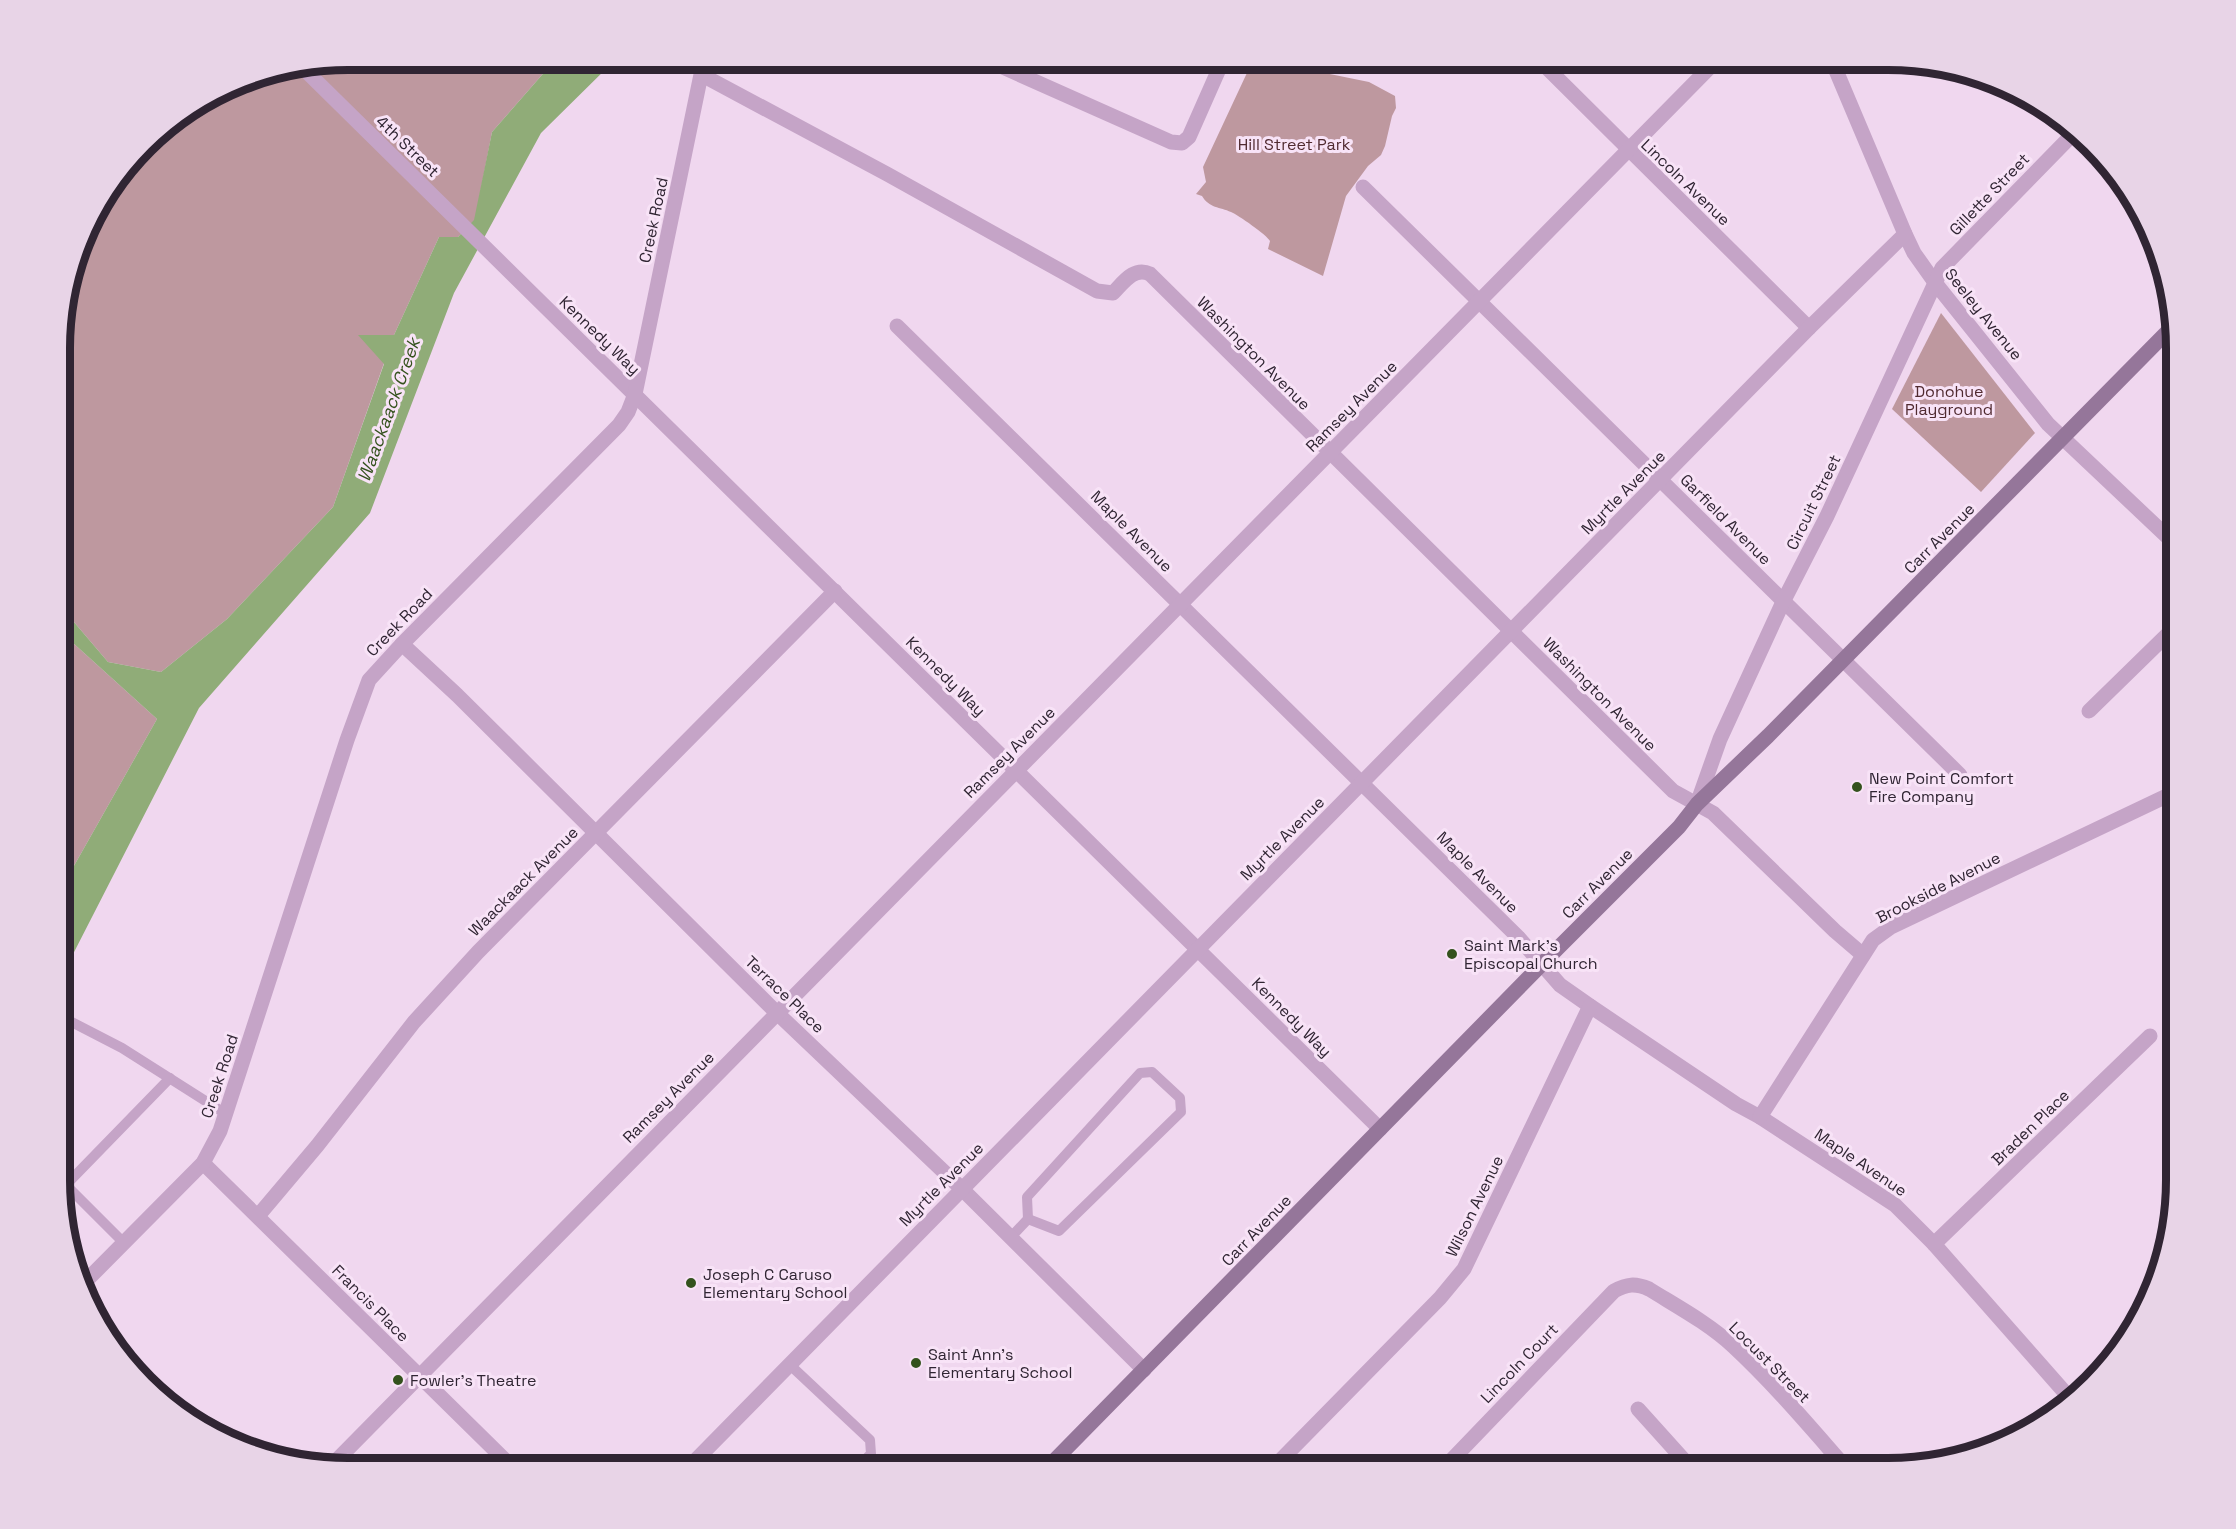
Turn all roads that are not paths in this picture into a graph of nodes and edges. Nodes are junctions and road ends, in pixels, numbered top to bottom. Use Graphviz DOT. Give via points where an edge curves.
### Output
graph roads {
  1 [pos="703,70"];
  2 [pos="706,70"];
  3 [pos="1009,70"];
  4 [pos="1219,70"];
  5 [pos="1549,70"];
  6 [pos="1707,70"];
  7 [pos="1836,70"];
  8 [pos="309,74"];
  9 [pos="2069,137"];
  10 [pos="1628,150"];
  11 [pos="1363,187"];
  12 [pos="1905,234"];
  13 [pos="487,249"];
  14 [pos="1936,284"];
  15 [pos="1479,301"];
  16 [pos="897,326"];
  17 [pos="1809,328"];
  18 [pos="2165,334"];
  19 [pos="635,394"];
  20 [pos="2063,439"];
  21 [pos="1329,453"];
  22 [pos="1661,480"];
  23 [pos="2166,536"];
  24 [pos="835,591"];
  25 [pos="1783,602"];
  26 [pos="1180,604"];
  27 [pos="1511,632"];
  28 [pos="2166,636"];
  29 [pos="402,644"];
  30 [pos="1843,660"];
  31 [pos="2089,711"];
  32 [pos="1016,770"];
  33 [pos="1960,776"];
  34 [pos="1362,783"];
  35 [pos="2166,796"];
  36 [pos="1697,804"];
  37 [pos="596,834"];
  38 [pos="1197,949"];
  39 [pos="1863,955"];
  40 [pos="1542,964"];
  41 [pos="1590,1006"];
  42 [pos="777,1013"];
  43 [pos="70,1022"];
  44 [pos="2150,1036"];
  45 [pos="170,1078"];
  46 [pos="226,1114"];
  47 [pos="1760,1117"];
  48 [pos="1380,1129"];
  49 [pos="203,1163"];
  50 [pos="70,1181"];
  51 [pos="962,1189"];
  52 [pos="71,1193"];
  53 [pos="258,1216"];
  54 [pos="1029,1219"];
  55 [pos="1010,1238"];
  56 [pos="124,1243"];
  57 [pos="1934,1244"];
  58 [pos="88,1278"];
  59 [pos="1623,1286"];
  60 [pos="789,1364"];
  61 [pos="1144,1370"];
  62 [pos="419,1376"];
  63 [pos="2066,1394"];
  64 [pos="1638,1409"];
  65 [pos="339,1458"];
  66 [pos="503,1458"];
  67 [pos="697,1458"];
  68 [pos="867,1458"];
  69 [pos="1057,1458"];
  70 [pos="1283,1458"];
  71 [pos="1454,1458"];
  72 [pos="1682,1458"];
  73 [pos="1837,1458"];
  1 -- 19 [label="street, Creek Road"];
  2 -- 21 [label="street, Washington Avenue" via="1097,291 1113,293 1136,272 1150,274"];
  3 -- 4 [label="street" via="1171,142 1182,143 1190,137"];
  5 -- 10 [label="street, Lincoln Avenue"];
  6 -- 10 [label="street, Ramsey Avenue"];
  7 -- 12 [label="street, Seeley Avenue"];
  8 -- 13 [label="street, 4th Street"];
  9 -- 14 [label="street, Gillette Street" via="1942,268"];
  10 -- 15 [label="street, Ramsey Avenue"];
  10 -- 17 [label="street, Lincoln Avenue"];
  11 -- 15 [label="street, Garfield Avenue"];
  12 -- 14 [label="street, Seeley Avenue"];
  12 -- 17 [label="street, Myrtle Avenue"];
  13 -- 19 [label="street, Kennedy Way"];
  14 -- 20 [label="street, Seeley Avenue"];
  14 -- 25 [label="street, Circuit Street"];
  15 -- 21 [label="street, Ramsey Avenue"];
  15 -- 22 [label="street, Garfield Avenue"];
  16 -- 26 [label="street, Maple Avenue"];
  17 -- 22 [label="street, Myrtle Avenue"];
  18 -- 20 [label="street, Carr Avenue"];
  19 -- 24 [label="street, Kennedy Way"];
  19 -- 29 [label="street, Creek Road" via="619,425"];
  20 -- 23 [label="street, Seeley Avenue"];
  20 -- 30 [label="street, Carr Avenue"];
  21 -- 26 [label="street, Ramsey Avenue"];
  21 -- 27 [label="street, Washington Avenue"];
  22 -- 25 [label="street, Garfield Avenue"];
  22 -- 27 [label="street, Myrtle Avenue"];
  24 -- 32 [label="street, Kennedy Way"];
  24 -- 37 [label="street, Waackaack Avenue"];
  25 -- 30 [label="street, Garfield Avenue"];
  25 -- 36 [label="street, Circuit Street" via="1720,740"];
  26 -- 32 [label="street, Ramsey Avenue"];
  26 -- 34 [label="street, Maple Avenue"];
  27 -- 34 [label="street, Myrtle Avenue"];
  27 -- 36 [label="street, Washington Avenue" via="1673,791"];
  28 -- 31 [label="street"];
  29 -- 37 [label="street, Terrace Place"];
  29 -- 46 [label="street, Creek Road" via="369,680"];
  30 -- 33 [label="street, Garfield Avenue"];
  30 -- 36 [label="street, Carr Avenue"];
  32 -- 38 [label="street, Kennedy Way"];
  32 -- 42 [label="street, Ramsey Avenue"];
  34 -- 38 [label="street, Myrtle Avenue"];
  34 -- 40 [label="street, Maple Avenue"];
  35 -- 39 [label="street, Brookside Avenue" via="1891,927"];
  36 -- 39 [label="street, Washington Avenue" via="1713,813"];
  36 -- 40 [label="street, Carr Avenue" via="1679,827"];
  37 -- 42 [label="street, Terrace Place"];
  37 -- 53 [label="street, Waackaack Avenue" via="414,1022"];
  38 -- 48 [label="street, Kennedy Way"];
  38 -- 51 [label="street, Myrtle Avenue"];
  39 -- 47 [label="street, Brookside Avenue"];
  40 -- 41 [label="street, Maple Avenue" via="1560,985"];
  40 -- 48 [label="street, Carr Avenue"];
  41 -- 47 [label="street, Maple Avenue"];
  41 -- 70 [label="street, Wilson Avenue" via="1464,1269"];
  42 -- 51 [label="street, Terrace Place"];
  42 -- 62 [label="street, Ramsey Avenue"];
  43 -- 45 [label="lane"];
  44 -- 57 [label="street, Braden Place"];
  45 -- 46 [label="lane"];
  45 -- 50 [label="lane"];
  46 -- 49 [label="street, Creek Road"];
  47 -- 57 [label="street, Maple Avenue" via="1886,1198"];
  48 -- 61 [label="street, Carr Avenue"];
  49 -- 53 [label="street, Francis Place"];
  49 -- 56 [label="street, Creek Road"];
  51 -- 55 [label="street, Terrace Place"];
  51 -- 60 [label="street, Myrtle Avenue"];
  52 -- 56 [label="lane"];
  53 -- 62 [label="street, Francis Place"];
  54 -- 54 [label="lane" via="1027,1197 1140,1073 1152,1072 1180,1098 1181,1112 1059,1231"];
  54 -- 55 [label="lane"];
  55 -- 61 [label="street, Terrace Place"];
  56 -- 58 [label="street, Creek Road"];
  57 -- 63 [label="street, Maple Avenue"];
  59 -- 71 [label="street, Lincoln Court"];
  59 -- 73 [label="street, Locust Street" via="1649,1289 1732,1345"];
  60 -- 67 [label="street, Myrtle Avenue"];
  60 -- 68 [label="lane" via="870,1440 871,1454"];
  61 -- 69 [label="street, Carr Avenue"];
  62 -- 65 [label="street, Ramsey Avenue"];
  62 -- 66 [label="street, Francis Place"];
  64 -- 72 [label="street"];
}
